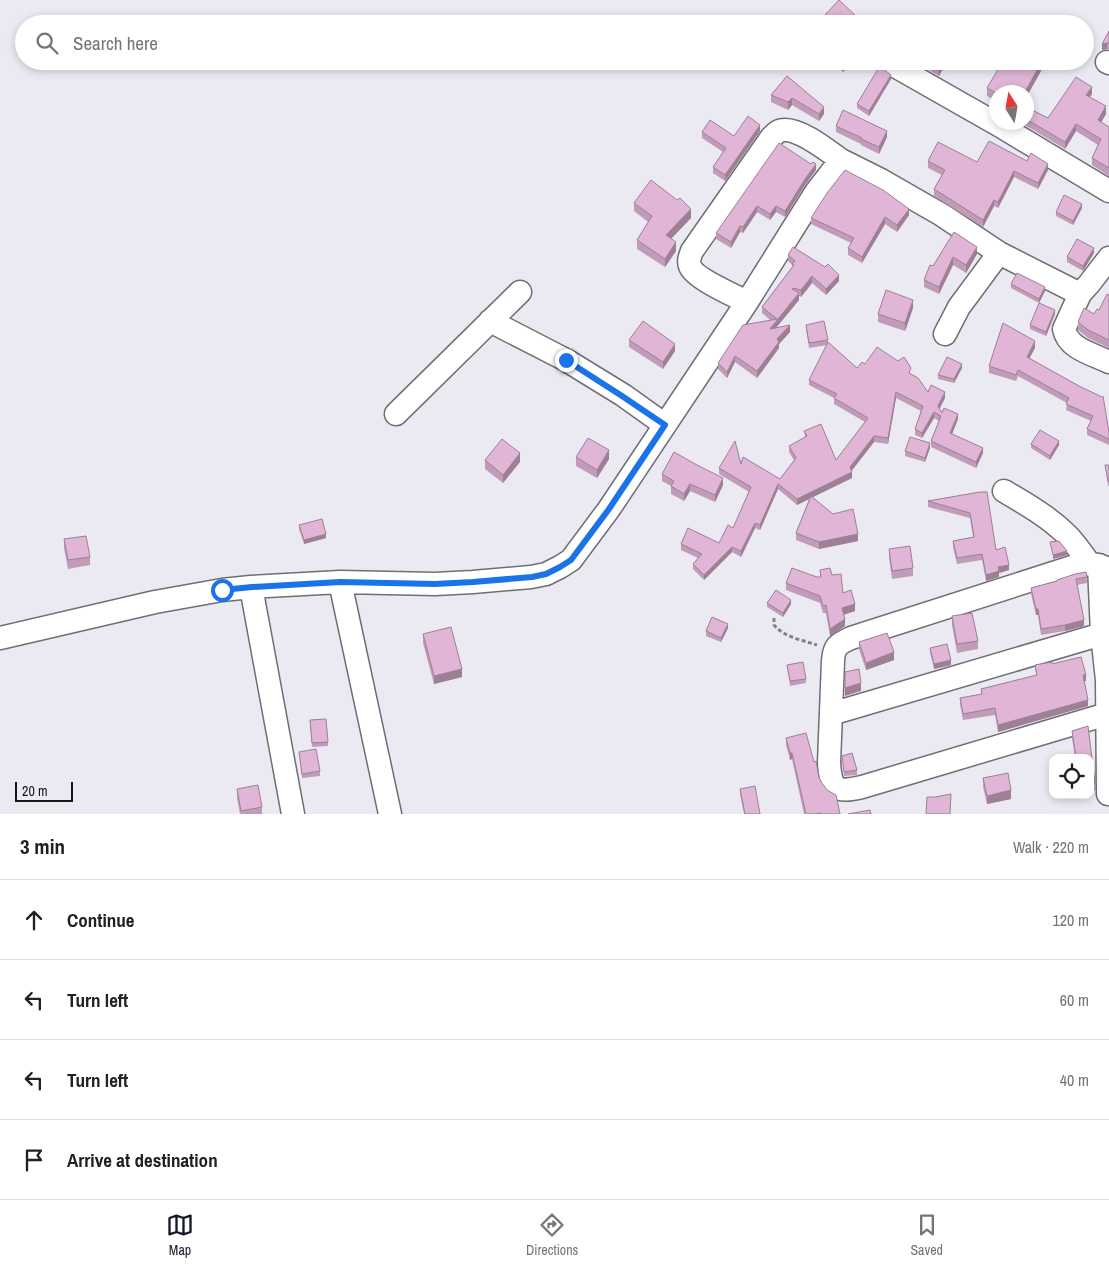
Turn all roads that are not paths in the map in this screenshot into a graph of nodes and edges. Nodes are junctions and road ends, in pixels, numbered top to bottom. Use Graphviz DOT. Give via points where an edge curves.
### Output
graph roads {
  1 [pos="902,70"];
  2 [pos="841,160"];
  3 [pos="1109,191"];
  4 [pos="999,253"];
  5 [pos="1109,258"];
  6 [pos="520,292"];
  7 [pos="1080,294"];
  8 [pos="747,302"];
  9 [pos="490,321"];
  10 [pos="945,334"];
  11 [pos="1109,362"];
  12 [pos="396,414"];
  13 [pos="665,425"];
  14 [pos="1004,491"];
  15 [pos="1099,566"];
  16 [pos="340,582"];
  17 [pos="252,587"];
  18 [pos="1102,634"];
  19 [pos="0,638"];
  20 [pos="831,714"];
  21 [pos="1106,714"];
  22 [pos="1108,794"];
  23 [pos="293,814"];
  24 [pos="390,814"];
  1 -- 3 [label="street"];
  2 -- 4 [label="street" via="942,215"];
  2 -- 8 [label="street" via="816,192"];
  2 -- 8 [label="street" via="794,131 776,132 692,251 689,264 699,277"];
  4 -- 7 [label="street"];
  4 -- 10 [label="street"];
  5 -- 7 [label="street"];
  6 -- 9 [label="street"];
  7 -- 11 [label="street" via="1064,329 1065,334 1078,348"];
  8 -- 13 [label="street"];
  9 -- 12 [label="street"];
  9 -- 13 [label="street" via="566,360"];
  13 -- 16 [label="street" via="571,560 546,574 435,584"];
  14 -- 15 [label="street" via="1055,524"];
  15 -- 18 [label="street"];
  15 -- 20 [label="street" via="1072,567 841,643 834,651"];
  16 -- 17 [label="street"];
  16 -- 24 [label="street"];
  17 -- 19 [label="street" via="155,602"];
  17 -- 23 [label="street"];
  18 -- 20 [label="street"];
  18 -- 21 [label="street" via="1107,680"];
  20 -- 21 [label="street" via="830,775 840,790 871,784"];
  21 -- 22 [label="street"];
}
